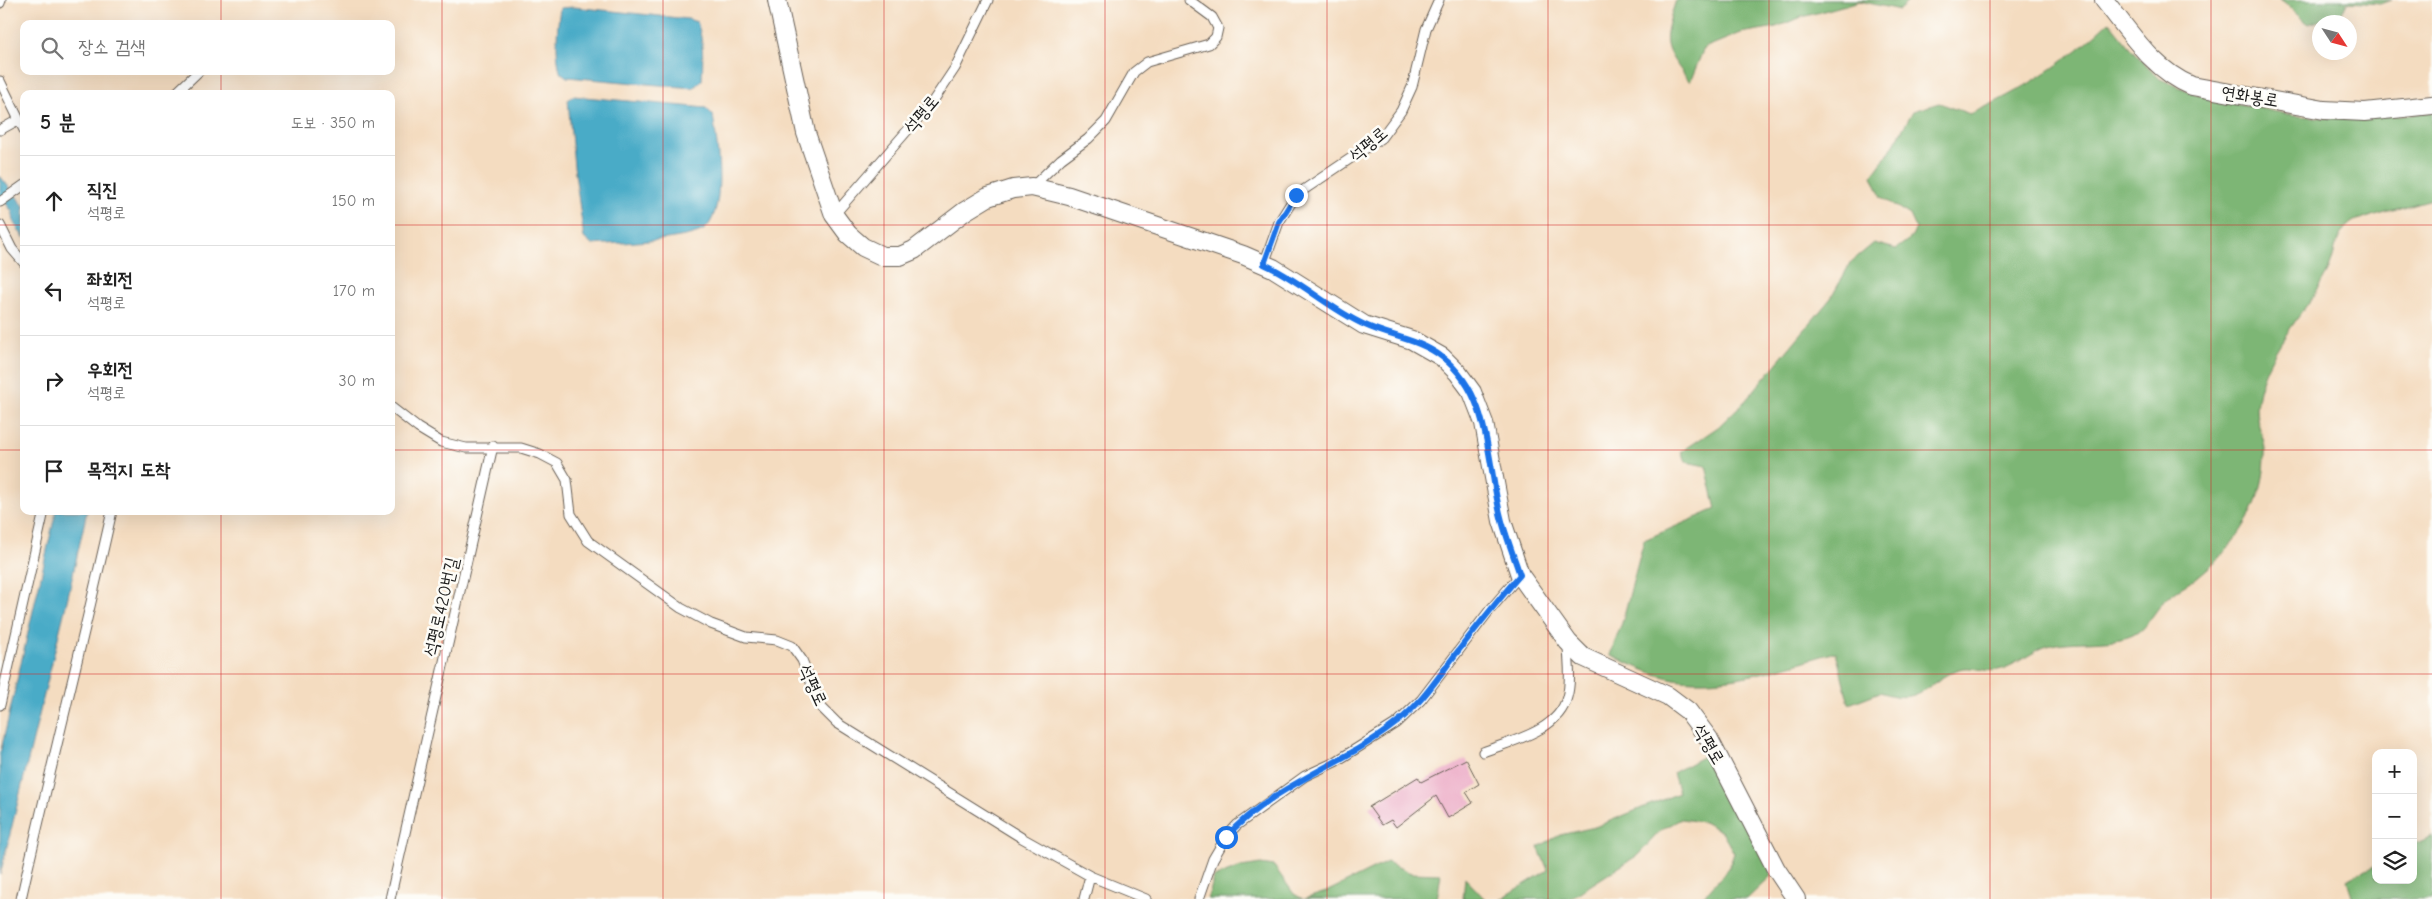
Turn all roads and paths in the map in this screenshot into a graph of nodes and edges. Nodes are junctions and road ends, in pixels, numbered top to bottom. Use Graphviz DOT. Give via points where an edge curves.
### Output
graph roads {
  1 [pos="777,0"];
  2 [pos="988,0"];
  3 [pos="1189,0"];
  4 [pos="1439,0"];
  5 [pos="2104,0"];
  6 [pos="195,75"];
  7 [pos="0,81"];
  8 [pos="179,90"];
  9 [pos="2432,105"];
  10 [pos="18,120"];
  11 [pos="20,123"];
  12 [pos="0,130"];
  13 [pos="1032,187"];
  14 [pos="20,188"];
  15 [pos="0,202"];
  16 [pos="834,215"];
  17 [pos="0,225"];
  18 [pos="20,259"];
  19 [pos="1264,264"];
  20 [pos="395,410"];
  21 [pos="493,446"];
  22 [pos="43,515"];
  23 [pos="111,515"];
  24 [pos="1520,575"];
  25 [pos="1568,642"];
  26 [pos="0,705"];
  27 [pos="1483,752"];
  28 [pos="1090,876"];
  29 [pos="21,899"];
  30 [pos="390,899"];
  31 [pos="1084,899"];
  32 [pos="1146,899"];
  33 [pos="1199,899"];
  34 [pos="1796,899"];
  1 -- 16 [label="street, 석평로" via="806,133"];
  2 -- 16 [label="lane, 석평로" via="955,68 933,101"];
  3 -- 13 [label="lane" via="1212,17 1218,28 1216,37 1209,44 1147,62 1134,72 1106,121"];
  4 -- 19 [label="lane, 석평로" via="1426,29 1412,87 1402,111 1381,138 1296,195 1279,222"];
  5 -- 9 [label="street, 연화봉로" via="2160,68 2174,79 2192,86 2324,110 2365,112"];
  6 -- 8 [label="lane"];
  7 -- 10 [label="lane"];
  10 -- 11 [label="lane"];
  10 -- 12 [label="lane"];
  13 -- 16 [label="street, 석평로" via="988,196 914,250 900,256 882,256 863,247"];
  13 -- 19 [label="street, 석평로" via="1069,196"];
  14 -- 15 [label="lane"];
  17 -- 18 [label="lane"];
  19 -- 24 [label="street, 석평로" via="1364,325 1412,340 1442,357 1458,372 1472,392 1484,424 1502,521"];
  20 -- 21 [label="lane" via="441,442 466,448"];
  21 -- 28 [label="lane, 석평로" via="521,448 556,463 567,480 571,514 588,541 681,608 711,624 746,636 777,640 792,646 802,660 821,707 837,723 925,780"];
  21 -- 30 [label="lane, 석평로420번길"];
  22 -- 26 [label="lane"];
  23 -- 29 [label="lane"];
  24 -- 25 [label="street, 석평로"];
  24 -- 33 [label="lane" via="1421,700 1397,723 1335,762 1305,776 1237,825 1214,859"];
  25 -- 27 [label="lane" via="1567,697 1560,714 1546,726"];
  25 -- 34 [label="street, 석평로" via="1583,657 1668,696 1688,711 1709,739 1776,869"];
  28 -- 31 [label="lane"];
  28 -- 32 [label="lane, 석평로"];
}
